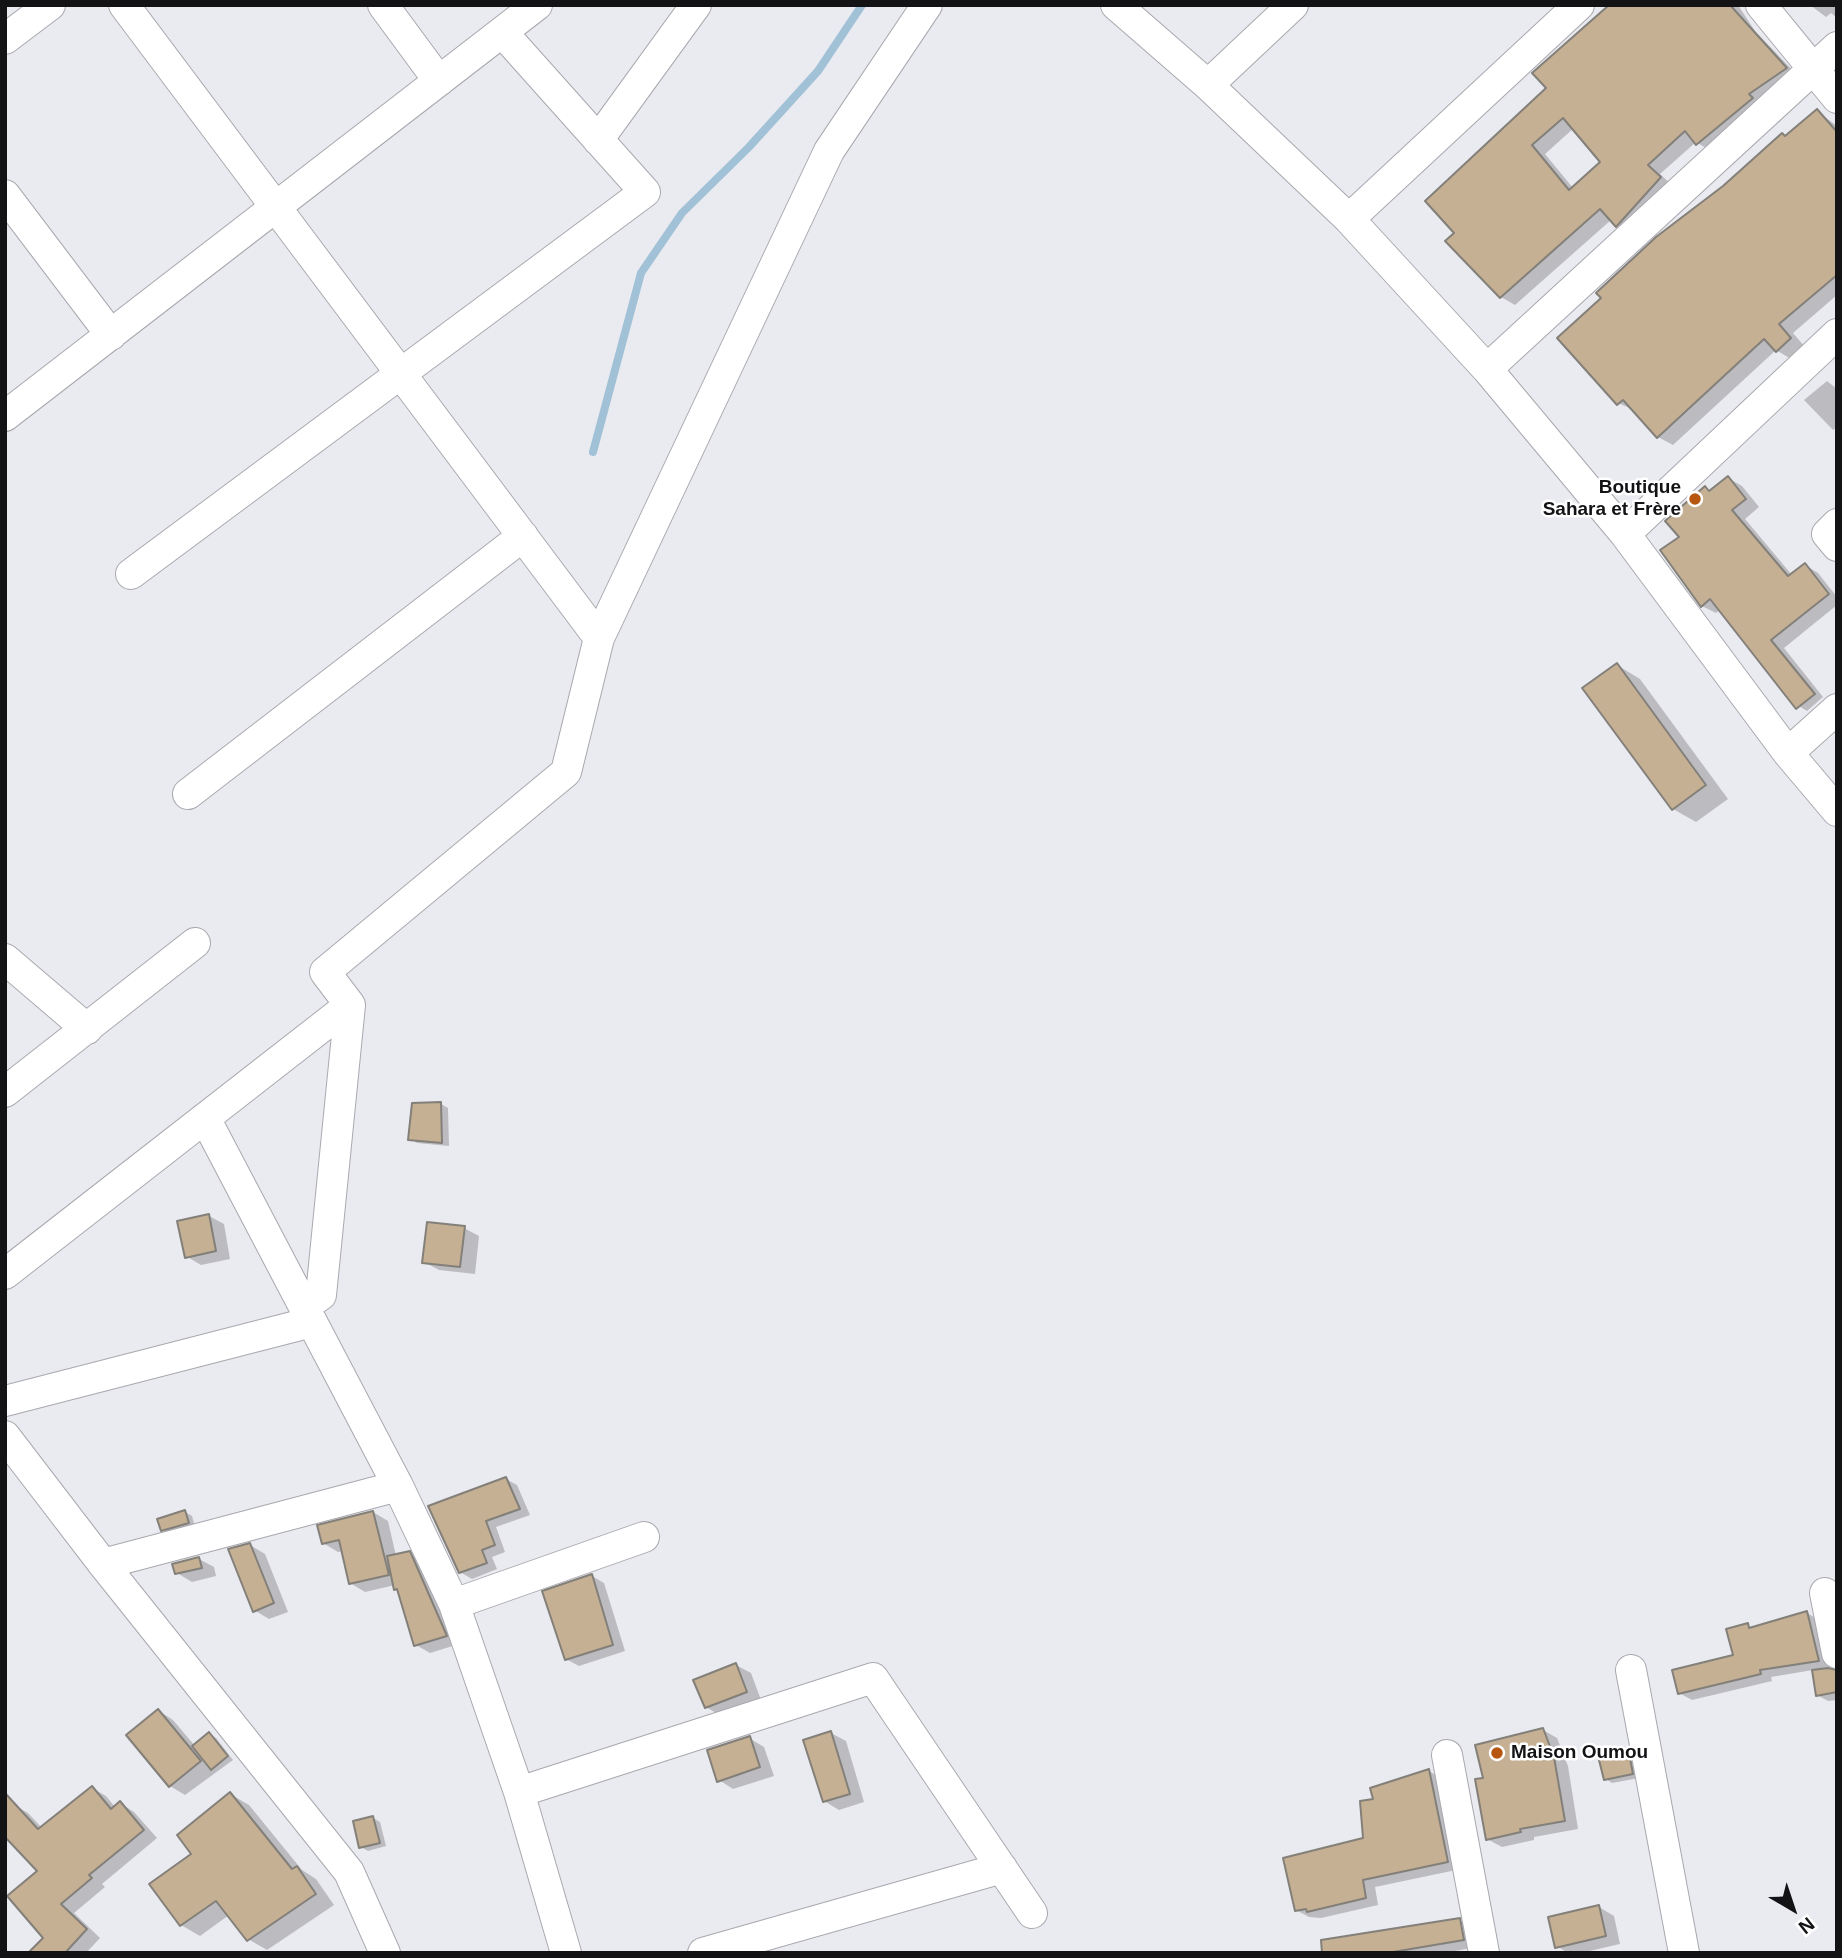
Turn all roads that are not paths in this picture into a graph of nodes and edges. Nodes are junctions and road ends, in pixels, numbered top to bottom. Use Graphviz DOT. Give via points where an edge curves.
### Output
graph roads {
  1 [pos="50,5"];
  2 [pos="124,5"];
  3 [pos="383,5"];
  4 [pos="537,5"];
  5 [pos="696,5"];
  6 [pos="927,5"];
  7 [pos="1116,5"];
  8 [pos="1293,5"];
  9 [pos="1579,5"];
  10 [pos="1761,5"];
  11 [pos="502,32"];
  12 [pos="5,40"];
  13 [pos="1837,47"];
  14 [pos="1813,69"];
  15 [pos="439,81"];
  16 [pos="1208,85"];
  17 [pos="1837,98"];
  18 [pos="598,140"];
  19 [pos="5,195"];
  20 [pos="276,207"];
  21 [pos="1349,219"];
  22 [pos="1837,334"];
  23 [pos="111,335"];
  24 [pos="1488,369"];
  25 [pos="401,373"];
  26 [pos="5,416"];
  27 [pos="1837,524"];
  28 [pos="1625,534"];
  29 [pos="523,537"];
  30 [pos="1837,545"];
  31 [pos="131,574"];
  32 [pos="599,638"];
  33 [pos="1837,709"];
  34 [pos="1788,753"];
  35 [pos="188,794"];
  36 [pos="1837,811"];
  37 [pos="195,943"];
  38 [pos="5,959"];
  39 [pos="350,1006"];
  40 [pos="86,1028"];
  41 [pos="5,1092"];
  42 [pos="205,1118"];
  43 [pos="5,1274"];
  44 [pos="308,1314"];
  45 [pos="5,1401"];
  46 [pos="5,1436"];
  47 [pos="398,1486"];
  48 [pos="644,1537"];
  49 [pos="103,1564"];
  50 [pos="1825,1593"];
  51 [pos="454,1604"];
  52 [pos="1837,1653"];
  53 [pos="1631,1670"];
  54 [pos="1447,1755"];
  55 [pos="519,1792"];
  56 [pos="1002,1868"];
  57 [pos="1032,1913"];
  58 [pos="385,1953"];
  59 [pos="566,1953"];
  60 [pos="703,1953"];
  61 [pos="1484,1953"];
  62 [pos="1684,1953"];
  1 -- 12 [label="street"];
  2 -- 20 [label="street"];
  3 -- 15 [label="street"];
  4 -- 11 [label="street"];
  5 -- 18 [label="street"];
  6 -- 32 [label="street" via="829,151"];
  7 -- 16 [label="street"];
  8 -- 16 [label="street"];
  9 -- 21 [label="street"];
  10 -- 14 [label="street"];
  11 -- 15 [label="street"];
  11 -- 18 [label="street"];
  13 -- 14 [label="street"];
  14 -- 17 [label="street"];
  14 -- 24 [label="street"];
  15 -- 20 [label="street"];
  16 -- 21 [label="street"];
  18 -- 25 [label="street" via="645,191"];
  19 -- 23 [label="street"];
  20 -- 23 [label="street"];
  20 -- 25 [label="street"];
  21 -- 24 [label="street"];
  22 -- 28 [label="street"];
  23 -- 26 [label="street"];
  24 -- 28 [label="street"];
  25 -- 29 [label="street"];
  25 -- 31 [label="street"];
  27 -- 30 [label="street" via="1827,534"];
  28 -- 34 [label="street"];
  29 -- 32 [label="street"];
  29 -- 35 [label="street"];
  32 -- 39 [label="street" via="566,772 325,972"];
  33 -- 34 [label="street"];
  34 -- 36 [label="street"];
  37 -- 40 [label="street"];
  38 -- 40 [label="street"];
  39 -- 42 [label="street"];
  39 -- 44 [label="street" via="321,1295"];
  40 -- 41 [label="street"];
  42 -- 43 [label="street"];
  42 -- 44 [label="street"];
  44 -- 45 [label="street"];
  44 -- 47 [label="street"];
  46 -- 49 [label="street"];
  47 -- 49 [label="street"];
  47 -- 51 [label="street"];
  48 -- 51 [label="street"];
  49 -- 58 [label="street" via="349,1872"];
  50 -- 52 [label="street"];
  51 -- 55 [label="street"];
  53 -- 62 [label="street"];
  54 -- 61 [label="street"];
  55 -- 56 [label="street" via="873,1678"];
  55 -- 59 [label="street"];
  56 -- 57 [label="street"];
  56 -- 60 [label="street"];
}
